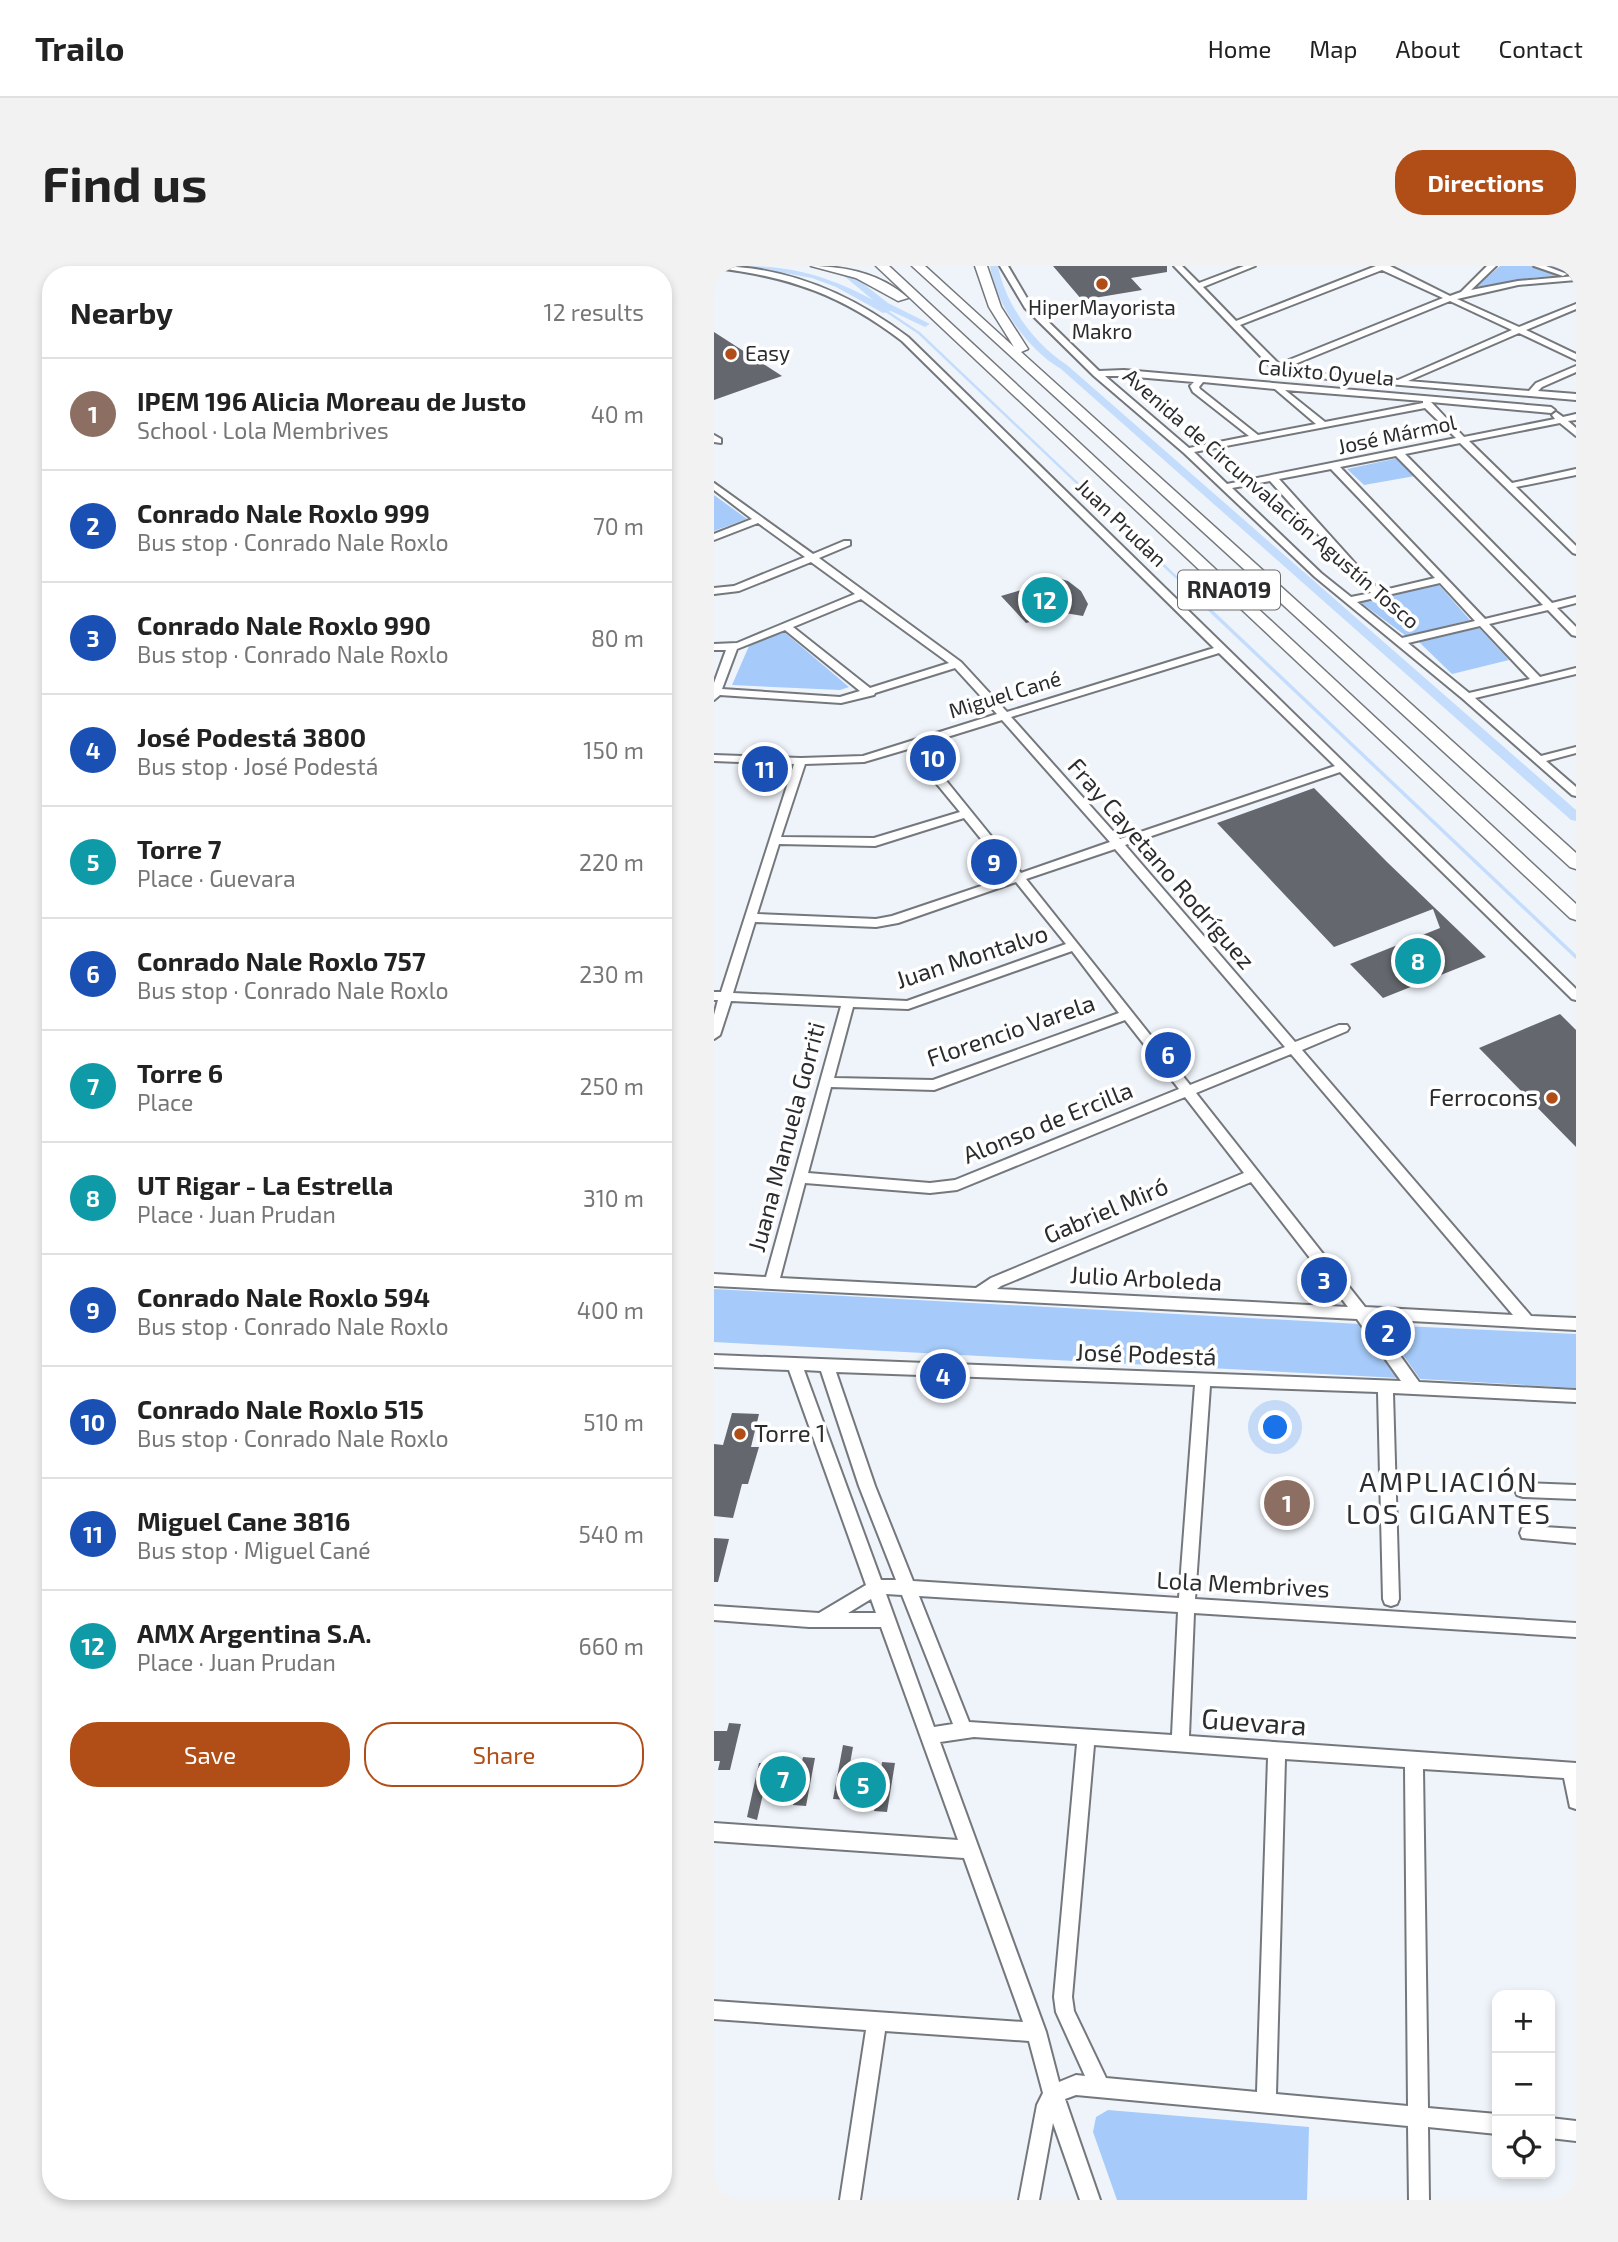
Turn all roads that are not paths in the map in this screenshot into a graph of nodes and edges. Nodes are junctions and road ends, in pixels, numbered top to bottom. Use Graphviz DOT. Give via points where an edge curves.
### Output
graph roads {
  1 [pos="717,266"];
  2 [pos="817,266"];
  3 [pos="882,266"];
  4 [pos="918,266"];
  5 [pos="981,266"];
  6 [pos="1004,266"];
  7 [pos="1178,266"];
  8 [pos="1251,266"];
  9 [pos="1383,266"];
  10 [pos="1492,266"];
  11 [pos="1538,266"];
  12 [pos="1576,277"];
  13 [pos="1197,286"];
  14 [pos="1461,294"];
  15 [pos="1450,298"];
  16 [pos="1576,306"];
  17 [pos="1234,325"];
  18 [pos="1518,331"];
  19 [pos="1576,358"];
  20 [pos="990,368"];
  21 [pos="1278,368"];
  22 [pos="1576,369"];
  23 [pos="1097,374"];
  24 [pos="1201,380"];
  25 [pos="1045,382"];
  26 [pos="1397,382"];
  27 [pos="1279,386"];
  28 [pos="1532,393"];
  29 [pos="1549,394"];
  30 [pos="1576,397"];
  31 [pos="1427,402"];
  32 [pos="1551,410"];
  33 [pos="1576,417"];
  34 [pos="1561,420"];
  35 [pos="1323,425"];
  36 [pos="1576,433"];
  37 [pos="1257,438"];
  38 [pos="1461,440"];
  39 [pos="1187,452"];
  40 [pos="1399,453"];
  41 [pos="1334,466"];
  42 [pos="1576,472"];
  43 [pos="1273,478"];
  44 [pos="714,486"];
  45 [pos="1509,486"];
  46 [pos="1225,487"];
  47 [pos="760,519"];
  48 [pos="1576,532"];
  49 [pos="1560,535"];
  50 [pos="714,537"];
  51 [pos="847,542"];
  52 [pos="1576,551"];
  53 [pos="812,558"];
  54 [pos="1441,580"];
  55 [pos="714,591"];
  56 [pos="1377,593"];
  57 [pos="863,594"];
  58 [pos="1576,600"];
  59 [pos="1349,601"];
  60 [pos="1549,606"];
  61 [pos="1480,621"];
  62 [pos="786,626"];
  63 [pos="1576,633"];
  64 [pos="1400,642"];
  65 [pos="714,647"];
  66 [pos="732,648"];
  67 [pos="1221,649"];
  68 [pos="957,664"];
  69 [pos="1576,671"];
  70 [pos="1536,680"];
  71 [pos="870,693"];
  72 [pos="715,695"];
  73 [pos="1467,697"];
  74 [pos="1004,716"];
  75 [pos="911,745"];
  76 [pos="1576,750"];
  77 [pos="714,758"];
  78 [pos="1538,760"];
  79 [pos="801,761"];
  80 [pos="1343,767"];
  81 [pos="1576,793"];
  82 [pos="967,814"];
  83 [pos="774,840"];
  84 [pos="1117,844"];
  85 [pos="1576,863"];
  86 [pos="1019,878"];
  87 [pos="1576,914"];
  88 [pos="750,918"];
  89 [pos="1074,946"];
  90 [pos="720,996"];
  91 [pos="1576,996"];
  92 [pos="848,1003"];
  93 [pos="1126,1015"];
  94 [pos="1343,1028"];
  95 [pos="714,1035"];
  96 [pos="1293,1048"];
  97 [pos="825,1082"];
  98 [pos="1187,1091"];
  99 [pos="1253,1175"];
  100 [pos="799,1177"];
  101 [pos="714,1279"];
  102 [pos="771,1283"];
  103 [pos="978,1294"];
  104 [pos="1361,1313"];
  105 [pos="1528,1322"];
  106 [pos="1576,1324"];
  107 [pos="714,1361"];
  108 [pos="794,1363"];
  109 [pos="826,1364"];
  110 [pos="1203,1380"];
  111 [pos="1385,1386"];
  112 [pos="1414,1387"];
  113 [pos="1576,1396"];
  114 [pos="1523,1490"];
  115 [pos="1576,1492"];
  116 [pos="1528,1533"];
  117 [pos="1576,1536"];
  118 [pos="875,1588"];
  119 [pos="907,1590"];
  120 [pos="1391,1599"];
  121 [pos="1186,1607"];
  122 [pos="714,1613"];
  123 [pos="821,1620"];
  124 [pos="887,1620"];
  125 [pos="1576,1630"];
  126 [pos="964,1731"];
  127 [pos="929,1736"];
  128 [pos="1086,1738"];
  129 [pos="1180,1744"];
  130 [pos="1277,1750"];
  131 [pos="1414,1759"];
  132 [pos="1574,1770"];
  133 [pos="1576,1801"];
  134 [pos="714,1832"];
  135 [pos="970,1850"];
  136 [pos="714,2010"];
  137 [pos="877,2022"];
  138 [pos="1036,2032"];
  139 [pos="1101,2088"];
  140 [pos="1053,2094"];
  141 [pos="1266,2103"];
  142 [pos="1417,2117"];
  143 [pos="1492,2124"];
  144 [pos="1555,2129"];
  145 [pos="1576,2131"];
  146 [pos="849,2200"];
  147 [pos="1029,2200"];
  148 [pos="1090,2200"];
  149 [pos="1419,2200"];
  1 -- 67 [label="street, Juan Prudan" via="806,281 849,300 888,325"];
  2 -- 20 [label="highway" via="852,272 886,287 966,354"];
  3 -- 20 [label="highway, RNA019"];
  4 -- 25 [label="highway, RNA019"];
  5 -- 25 [label="highway" via="999,314"];
  6 -- 23 [label="street, Avenida de Circunvalación Agustín Tosco" via="1033,312"];
  7 -- 13 [label="street"];
  8 -- 13 [label="street"];
  9 -- 15 [label="street"];
  9 -- 17 [label="street"];
  10 -- 14 [label="street"];
  11 -- 12 [label="street"];
  12 -- 14 [label="street"];
  13 -- 17 [label="street"];
  14 -- 15 [label="street"];
  15 -- 18 [label="street"];
  15 -- 21 [label="street"];
  16 -- 18 [label="street"];
  17 -- 21 [label="street"];
  18 -- 19 [label="street"];
  18 -- 26 [label="street"];
  20 -- 87 [label="highway, RNA019"];
  21 -- 26 [label="street, Calixto Oyuela" via="1295,374"];
  22 -- 28 [label="street" via="1539,385"];
  23 -- 24 [label="street, Calixto Oyuela"];
  23 -- 39 [label="street, Avenida de Circunvalación Agustín Tosco"];
  24 -- 27 [label="street, Calixto Oyuela"];
  24 -- 37 [label="street" via="1194,386 1196,390"];
  25 -- 85 [label="highway, RNA019"];
  26 -- 28 [label="street, Calixto Oyuela"];
  27 -- 31 [label="street, Calixto Oyuela"];
  27 -- 35 [label="street"];
  28 -- 29 [label="street, Calixto Oyuela"];
  29 -- 30 [label="street, Calixto Oyuela"];
  29 -- 32 [label="street"];
  31 -- 32 [label="street, Calixto Oyuela"];
  31 -- 35 [label="street, Calixto Oyuela"];
  31 -- 38 [label="street"];
  32 -- 34 [label="street"];
  33 -- 34 [label="street, José Mármol"];
  34 -- 36 [label="street"];
  34 -- 38 [label="street, José Mármol"];
  35 -- 37 [label="street, Calixto Oyuela"];
  37 -- 39 [label="street, Calixto Oyuela"];
  38 -- 40 [label="street, José Mármol"];
  38 -- 45 [label="street"];
  39 -- 46 [label="street, Avenida de Circunvalación Agustín Tosco"];
  40 -- 41 [label="street, José Mármol"];
  40 -- 60 [label="street"];
  41 -- 43 [label="street, José Mármol"];
  41 -- 54 [label="street"];
  42 -- 45 [label="street"];
  43 -- 46 [label="street, José Mármol"];
  43 -- 56 [label="street"];
  44 -- 47 [label="street, Fray Cayetano Rodríguez"];
  45 -- 49 [label="street"];
  46 -- 59 [label="street, Avenida de Circunvalación Agustín Tosco"];
  47 -- 50 [label="street"];
  47 -- 53 [label="street, Fray Cayetano Rodríguez"];
  48 -- 49 [label="street"];
  49 -- 52 [label="street"];
  51 -- 53 [label="street"];
  53 -- 55 [label="street" via="736,589"];
  53 -- 57 [label="street, Fray Cayetano Rodríguez"];
  54 -- 56 [label="street"];
  54 -- 61 [label="street"];
  56 -- 59 [label="street"];
  57 -- 62 [label="street"];
  57 -- 68 [label="street, Fray Cayetano Rodríguez"];
  58 -- 60 [label="street"];
  59 -- 64 [label="street, Avenida de Circunvalación Agustín Tosco"];
  60 -- 61 [label="street"];
  60 -- 63 [label="street"];
  61 -- 64 [label="street"];
  61 -- 70 [label="street"];
  62 -- 66 [label="street"];
  62 -- 71 [label="street"];
  64 -- 73 [label="street, Avenida de Circunvalación Agustín Tosco"];
  65 -- 66 [label="street"];
  66 -- 72 [label="street"];
  67 -- 74 [label="street, Miguel Cané"];
  67 -- 80 [label="street, Juan Prudan"];
  68 -- 71 [label="street"];
  68 -- 74 [label="street, Fray Cayetano Rodríguez"];
  69 -- 70 [label="street"];
  70 -- 73 [label="street"];
  71 -- 72 [label="street" via="833,701"];
  73 -- 78 [label="street, Avenida de Circunvalación Agustín Tosco"];
  74 -- 75 [label="street, Miguel Cané"];
  74 -- 84 [label="street, Fray Cayetano Rodríguez"];
  75 -- 79 [label="street, Miguel Cané" via="856,761"];
  75 -- 82 [label="street"];
  76 -- 78 [label="street"];
  77 -- 79 [label="street, Miguel Cané"];
  78 -- 81 [label="street, Avenida de Circunvalación Agustín Tosco"];
  79 -- 83 [label="street"];
  80 -- 84 [label="street"];
  80 -- 91 [label="street, Juan Prudan"];
  82 -- 83 [label="street" via="884,841"];
  82 -- 86 [label="street"];
  83 -- 88 [label="street"];
  84 -- 86 [label="street"];
  84 -- 96 [label="street, Fray Cayetano Rodríguez"];
  86 -- 88 [label="street" via="884,923"];
  86 -- 89 [label="street"];
  88 -- 90 [label="street"];
  89 -- 92 [label="street, Juan Montalvo" via="916,1003"];
  89 -- 93 [label="street"];
  90 -- 92 [label="street, Juan Montalvo"];
  90 -- 95 [label="street"];
  92 -- 97 [label="street, Juana Manuela Gorriti"];
  93 -- 97 [label="street, Florencio Varela" via="934,1085"];
  93 -- 98 [label="street"];
  94 -- 96 [label="street, Alonso de Ercilla"];
  96 -- 98 [label="street, Alonso de Ercilla"];
  96 -- 105 [label="street, Fray Cayetano Rodríguez"];
  97 -- 100 [label="street, Juana Manuela Gorriti"];
  98 -- 99 [label="street"];
  98 -- 100 [label="street, Alonso de Ercilla" via="945,1188"];
  99 -- 103 [label="street, Gabriel Miró" via="996,1282"];
  99 -- 104 [label="street"];
  100 -- 102 [label="street, Juana Manuela Gorriti"];
  101 -- 102 [label="street, Julio Arboleda"];
  102 -- 103 [label="street, Julio Arboleda"];
  103 -- 104 [label="street, Julio Arboleda"];
  104 -- 105 [label="street, Julio Arboleda"];
  104 -- 112 [label="street"];
  105 -- 106 [label="street, Julio Arboleda"];
  107 -- 108 [label="street, José Podestá"];
  108 -- 109 [label="street, José Podestá"];
  108 -- 118 [label="street"];
  109 -- 110 [label="street, José Podestá"];
  109 -- 119 [label="street"];
  110 -- 111 [label="street, José Podestá"];
  110 -- 121 [label="street"];
  111 -- 112 [label="street, José Podestá"];
  111 -- 120 [label="street"];
  112 -- 113 [label="street, José Podestá"];
  114 -- 115 [label="street"];
  116 -- 117 [label="street"];
  118 -- 119 [label="street, Lola Membrives"];
  118 -- 123 [label="street"];
  118 -- 124 [label="street"];
  119 -- 121 [label="street, Lola Membrives"];
  119 -- 126 [label="street"];
  121 -- 125 [label="street, Lola Membrives"];
  121 -- 129 [label="street"];
  122 -- 123 [label="street"];
  123 -- 124 [label="street"];
  124 -- 127 [label="street"];
  126 -- 127 [label="street, Guevara"];
  126 -- 128 [label="street, Guevara"];
  127 -- 135 [label="street"];
  128 -- 129 [label="street, Guevara"];
  128 -- 139 [label="street" via="1063,1997 1065,2012"];
  129 -- 130 [label="street, Guevara"];
  130 -- 131 [label="street, Guevara"];
  130 -- 141 [label="street"];
  131 -- 132 [label="street, Guevara"];
  131 -- 142 [label="street"];
  132 -- 133 [label="street"];
  134 -- 135 [label="street"];
  135 -- 138 [label="street"];
  136 -- 137 [label="street"];
  137 -- 138 [label="street"];
  137 -- 146 [label="street"];
  138 -- 140 [label="street"];
  139 -- 140 [label="street" via="1076,2085"];
  139 -- 141 [label="street"];
  140 -- 147 [label="street" via="1046,2105"];
  140 -- 148 [label="street"];
  141 -- 142 [label="street"];
  142 -- 143 [label="street"];
  142 -- 149 [label="street"];
  144 -- 145 [label="street"];
}
